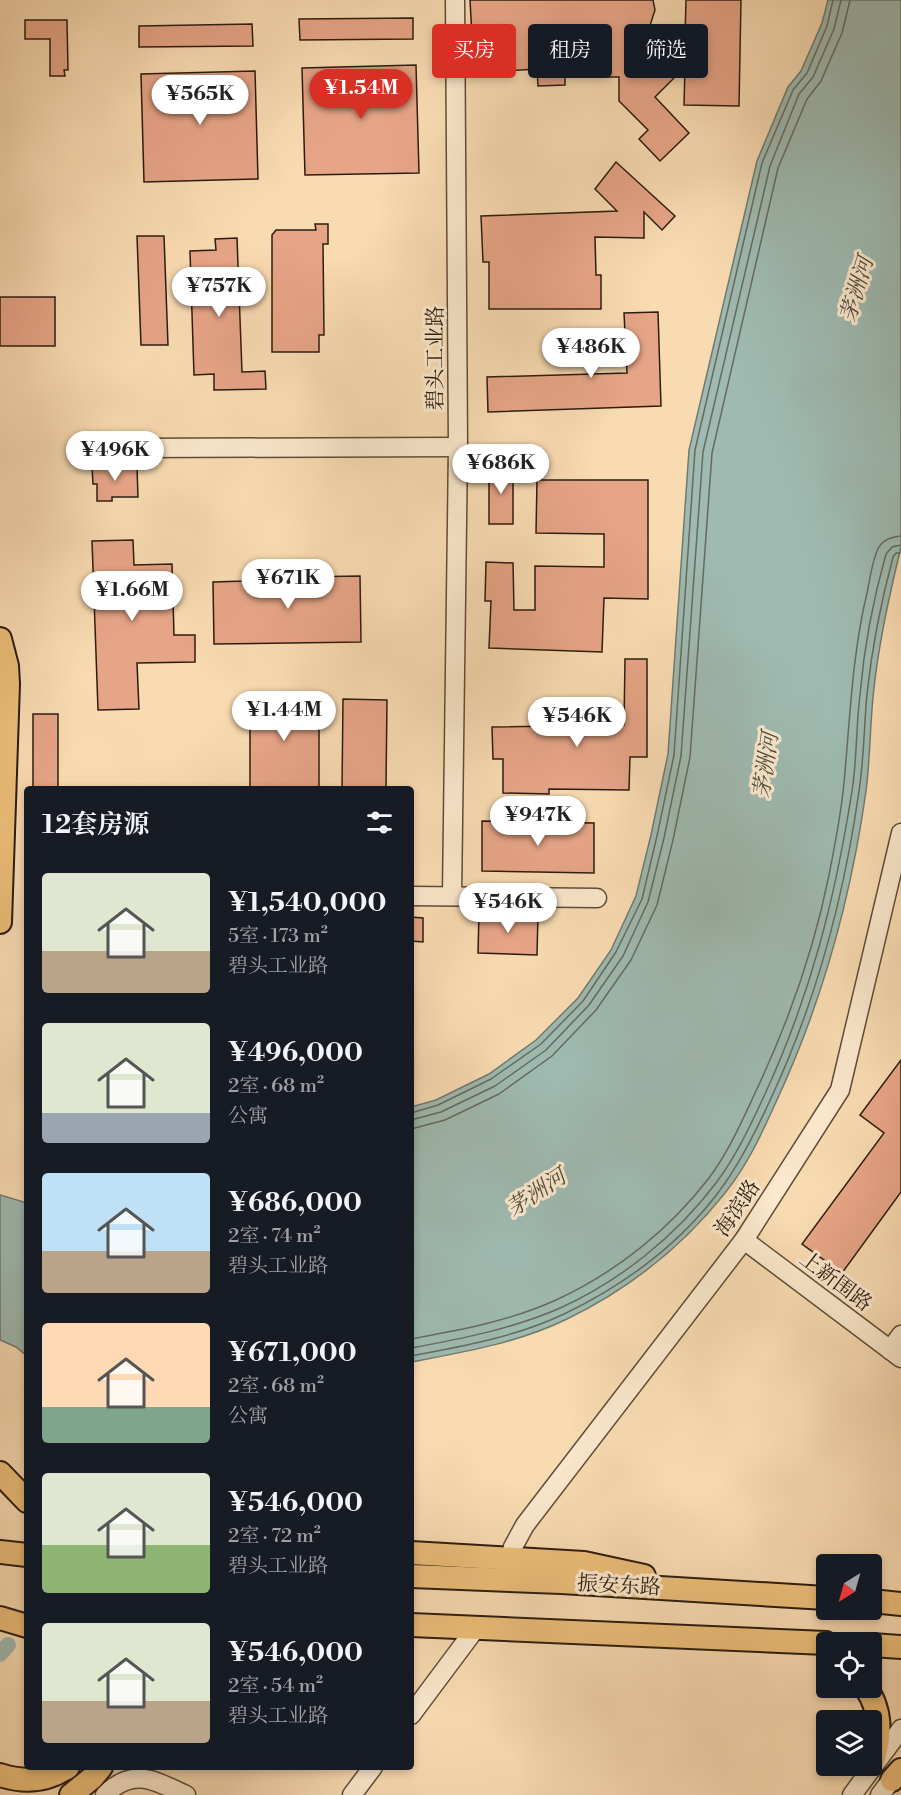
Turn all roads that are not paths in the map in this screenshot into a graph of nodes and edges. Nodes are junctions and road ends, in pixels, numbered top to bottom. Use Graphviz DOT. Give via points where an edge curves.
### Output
graph roads {
  1 [pos="455,0"];
  2 [pos="458,447"];
  3 [pos="134,448"];
  4 [pos="0,639"];
  5 [pos="901,833"];
  6 [pos="414,896"];
  7 [pos="452,896"];
  8 [pos="597,898"];
  9 [pos="0,922"];
  10 [pos="744,1240"];
  11 [pos="901,1335"];
  12 [pos="895,1354"];
  13 [pos="0,1473"];
  14 [pos="24,1498"];
  15 [pos="0,1552"];
  16 [pos="414,1553"];
  17 [pos="24,1555"];
  18 [pos="510,1559"];
  19 [pos="414,1576"];
  20 [pos="698,1589"];
  21 [pos="816,1597"];
  22 [pos="0,1609"];
  23 [pos="24,1610"];
  24 [pos="0,1618"];
  25 [pos="24,1625"];
  26 [pos="414,1625"];
  27 [pos="476,1628"];
  28 [pos="785,1641"];
  29 [pos="816,1643"];
  30 [pos="882,1646"];
  31 [pos="901,1647"];
  32 [pos="816,1651"];
  33 [pos="414,1711"];
  34 [pos="901,1729"];
  35 [pos="882,1753"];
  36 [pos="63,1770"];
  37 [pos="99,1770"];
  38 [pos="371,1770"];
  39 [pos="0,1775"];
  40 [pos="865,1776"];
  41 [pos="70,1795"];
  42 [pos="105,1795"];
  43 [pos="186,1795"];
  44 [pos="352,1795"];
  45 [pos="852,1795"];
  1 -- 2 [label="street, 碧头工业路"];
  2 -- 3 [label="street"];
  2 -- 7 [label="street, 碧头工业路"];
  4 -- 9 [label="main road" via="8,684"];
  5 -- 10 [label="street, 海滨路" via="840,1090"];
  6 -- 7 [label="street"];
  7 -- 8 [label="street"];
  10 -- 12 [label="street, 上新围路"];
  10 -- 18 [label="street, 海滨路" via="525,1525"];
  11 -- 12 [label="street"];
  13 -- 14 [label="main road"];
  15 -- 17 [label="main road"];
  16 -- 18 [label="main road"];
  18 -- 20 [label="main road" via="592,1564"];
  19 -- 20 [label="main road, 振安东路"];
  20 -- 21 [label="main road, 振安东路"];
  22 -- 23 [label="main road"];
  24 -- 25 [label="main road"];
  26 -- 27 [label="main road"];
  27 -- 28 [label="main road"];
  27 -- 33 [label="street"];
  28 -- 29 [label="main road"];
  28 -- 32 [label="main road"];
  30 -- 31 [label="main road"];
  34 -- 35 [label="street"];
  36 -- 39 [label="main road" via="34,1780"];
  37 -- 41 [label="main road"];
  38 -- 44 [label="street"];
  40 -- 45 [label="street"];
  42 -- 43 [label="street" via="118,1783 139,1777"];
}
